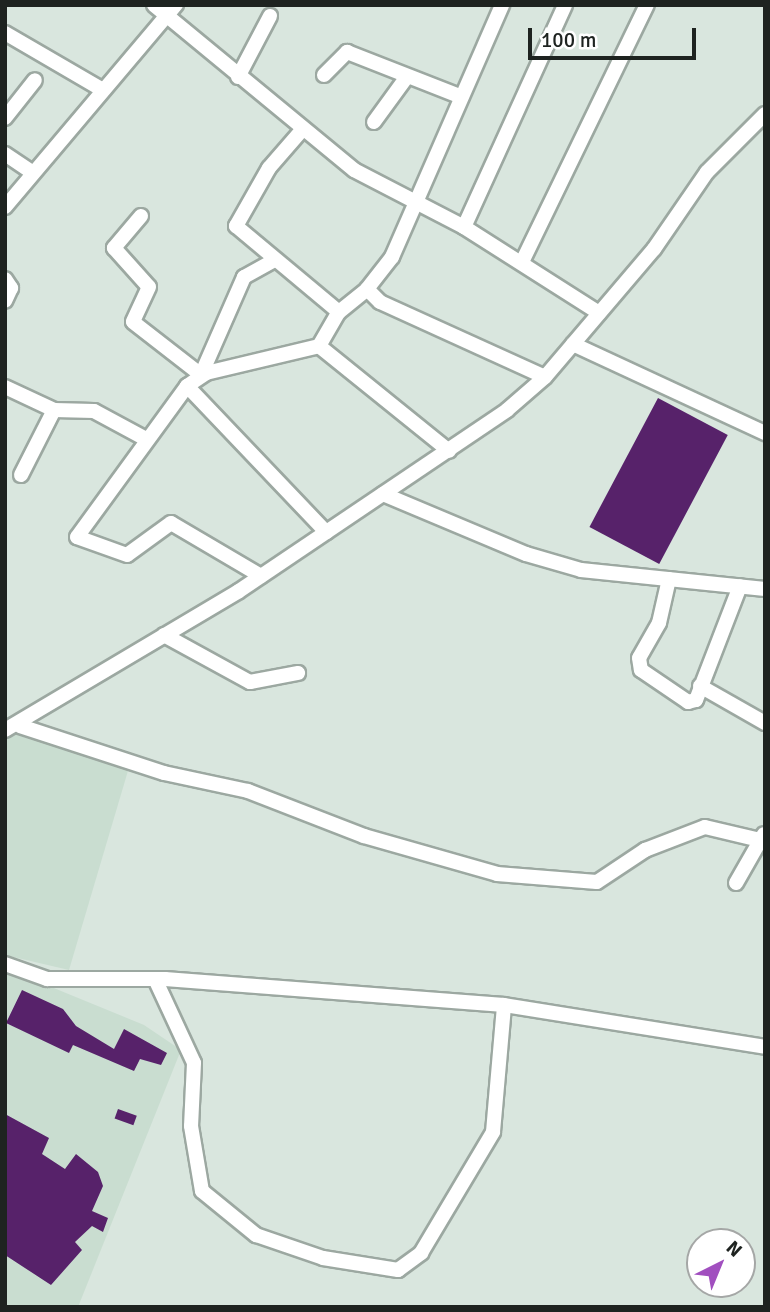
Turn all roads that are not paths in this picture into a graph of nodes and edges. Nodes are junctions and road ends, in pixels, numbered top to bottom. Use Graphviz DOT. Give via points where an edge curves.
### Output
graph roads {
  1 [pos="154,5"];
  2 [pos="176,5"];
  3 [pos="502,5"];
  4 [pos="565,5"];
  5 [pos="647,5"];
  6 [pos="270,16"];
  7 [pos="167,18"];
  8 [pos="5,33"];
  9 [pos="324,75"];
  10 [pos="238,77"];
  11 [pos="406,78"];
  12 [pos="35,80"];
  13 [pos="103,90"];
  14 [pos="463,97"];
  15 [pos="765,114"];
  16 [pos="5,118"];
  17 [pos="374,122"];
  18 [pos="302,130"];
  19 [pos="5,154"];
  20 [pos="32,172"];
  21 [pos="418,202"];
  22 [pos="5,207"];
  23 [pos="141,216"];
  24 [pos="464,227"];
  25 [pos="273,261"];
  26 [pos="522,262"];
  27 [pos="5,279"];
  28 [pos="367,289"];
  29 [pos="5,301"];
  30 [pos="340,312"];
  31 [pos="599,313"];
  32 [pos="573,344"];
  33 [pos="318,346"];
  34 [pos="201,376"];
  35 [pos="545,377"];
  36 [pos="187,386"];
  37 [pos="5,387"];
  38 [pos="54,410"];
  39 [pos="765,433"];
  40 [pos="146,439"];
  41 [pos="449,451"];
  42 [pos="21,475"];
  43 [pos="383,494"];
  44 [pos="326,532"];
  45 [pos="261,576"];
  46 [pos="670,579"];
  47 [pos="740,586"];
  48 [pos="765,589"];
  49 [pos="164,635"];
  50 [pos="298,673"];
  51 [pos="701,686"];
  52 [pos="765,723"];
  53 [pos="20,726"];
  54 [pos="5,730"];
  55 [pos="762,836"];
  56 [pos="736,883"];
  57 [pos="5,964"];
  58 [pos="156,981"];
  59 [pos="504,1005"];
  60 [pos="765,1047"];
  1 -- 7 [label="street"];
  2 -- 7 [label="street"];
  3 -- 14 [label="street"];
  4 -- 24 [label="street"];
  5 -- 26 [label="street"];
  6 -- 10 [label="street"];
  7 -- 10 [label="street"];
  7 -- 13 [label="street"];
  8 -- 13 [label="street"];
  9 -- 11 [label="street" via="347,52"];
  10 -- 18 [label="street"];
  11 -- 14 [label="street"];
  11 -- 17 [label="street"];
  12 -- 16 [label="street"];
  13 -- 20 [label="street"];
  14 -- 21 [label="street"];
  15 -- 31 [label="street" via="707,173"];
  18 -- 21 [label="street" via="354,170"];
  18 -- 25 [label="street" via="269,167 236,222"];
  19 -- 20 [label="street"];
  20 -- 22 [label="street"];
  21 -- 24 [label="street"];
  21 -- 28 [label="street" via="392,257"];
  23 -- 34 [label="street" via="114,248 149,287 133,322"];
  24 -- 26 [label="street"];
  25 -- 30 [label="street"];
  25 -- 34 [label="street" via="244,277"];
  26 -- 31 [label="street"];
  27 -- 29 [label="street" via="11,288"];
  28 -- 30 [label="street"];
  28 -- 35 [label="street" via="380,302"];
  30 -- 33 [label="street"];
  31 -- 32 [label="street"];
  32 -- 35 [label="street"];
  32 -- 39 [label="street"];
  33 -- 34 [label="street"];
  33 -- 41 [label="street"];
  34 -- 36 [label="street"];
  35 -- 41 [label="street"];
  36 -- 40 [label="street"];
  36 -- 44 [label="street"];
  37 -- 38 [label="street"];
  38 -- 40 [label="street" via="94,411"];
  38 -- 42 [label="street"];
  40 -- 45 [label="street" via="78,540 127,555 174,524"];
  41 -- 43 [label="street"];
  43 -- 44 [label="street"];
  43 -- 46 [label="street" via="526,554 581,570"];
  44 -- 45 [label="street"];
  45 -- 49 [label="street"];
  46 -- 47 [label="street"];
  46 -- 51 [label="street" via="659,623 639,658 641,670 688,702 696,700"];
  47 -- 48 [label="street"];
  47 -- 51 [label="street"];
  49 -- 50 [label="street" via="250,682"];
  49 -- 53 [label="street"];
  51 -- 52 [label="street"];
  53 -- 54 [label="street"];
  53 -- 55 [label="street" via="164,774 248,791 363,836 497,874 597,882 645,850 705,827"];
  55 -- 56 [label="street"];
  57 -- 58 [label="street" via="47,979"];
  58 -- 59 [label="street"];
  58 -- 59 [label="street" via="194,1063 191,1126 202,1191 256,1234 323,1258 398,1270 421,1253 493,1132"];
  59 -- 60 [label="street"];
}
